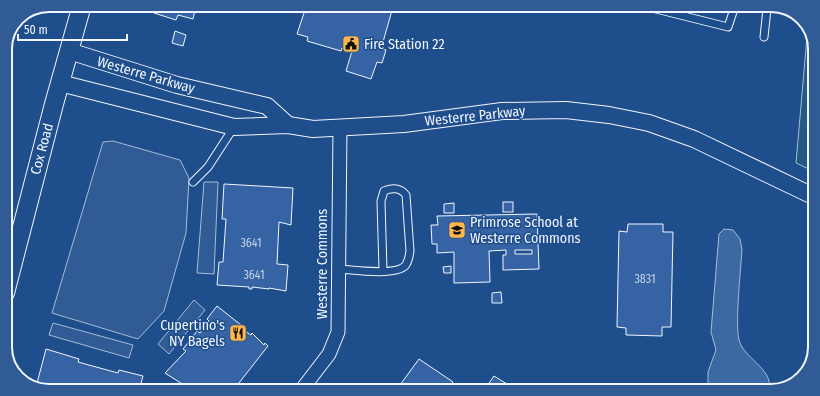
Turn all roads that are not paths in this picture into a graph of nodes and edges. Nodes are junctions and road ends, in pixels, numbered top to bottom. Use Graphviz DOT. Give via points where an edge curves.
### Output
graph roads {
  1 [pos="80,12"];
  2 [pos="669,12"];
  3 [pos="733,12"];
  4 [pos="767,12"];
  5 [pos="764,37"];
  6 [pos="69,51"];
  7 [pos="60,83"];
  8 [pos="288,125"];
  9 [pos="234,127"];
  10 [pos="340,128"];
  11 [pos="193,182"];
  12 [pos="808,194"];
  13 [pos="12,266"];
  14 [pos="339,270"];
  15 [pos="383,271"];
  16 [pos="306,384"];
  1 -- 6 [label="main road, Cox Road"];
  2 -- 3 [label="lane" via="728,26"];
  4 -- 5 [label="lane"];
  6 -- 7 [label="main road, Cox Road"];
  6 -- 8 [label="street, Westerre Parkway" via="177,85 268,106"];
  7 -- 9 [label="street, Westerre Parkway"];
  7 -- 13 [label="main road, Cox Road"];
  8 -- 9 [label="street, Westerre Parkway"];
  8 -- 10 [label="street, Westerre Parkway" via="313,129"];
  9 -- 11 [label="lane" via="208,167"];
  10 -- 12 [label="street, Westerre Parkway" via="404,124 502,111 566,110 609,115 649,123 694,139"];
  10 -- 14 [label="street, Westerre Commons"];
  14 -- 15 [label="lane"];
  14 -- 16 [label="street, Westerre Commons" via="338,332 329,354"];
  15 -- 15 [label="lane" via="401,268 409,260 406,195 394,188 384,191 381,201"];
}
